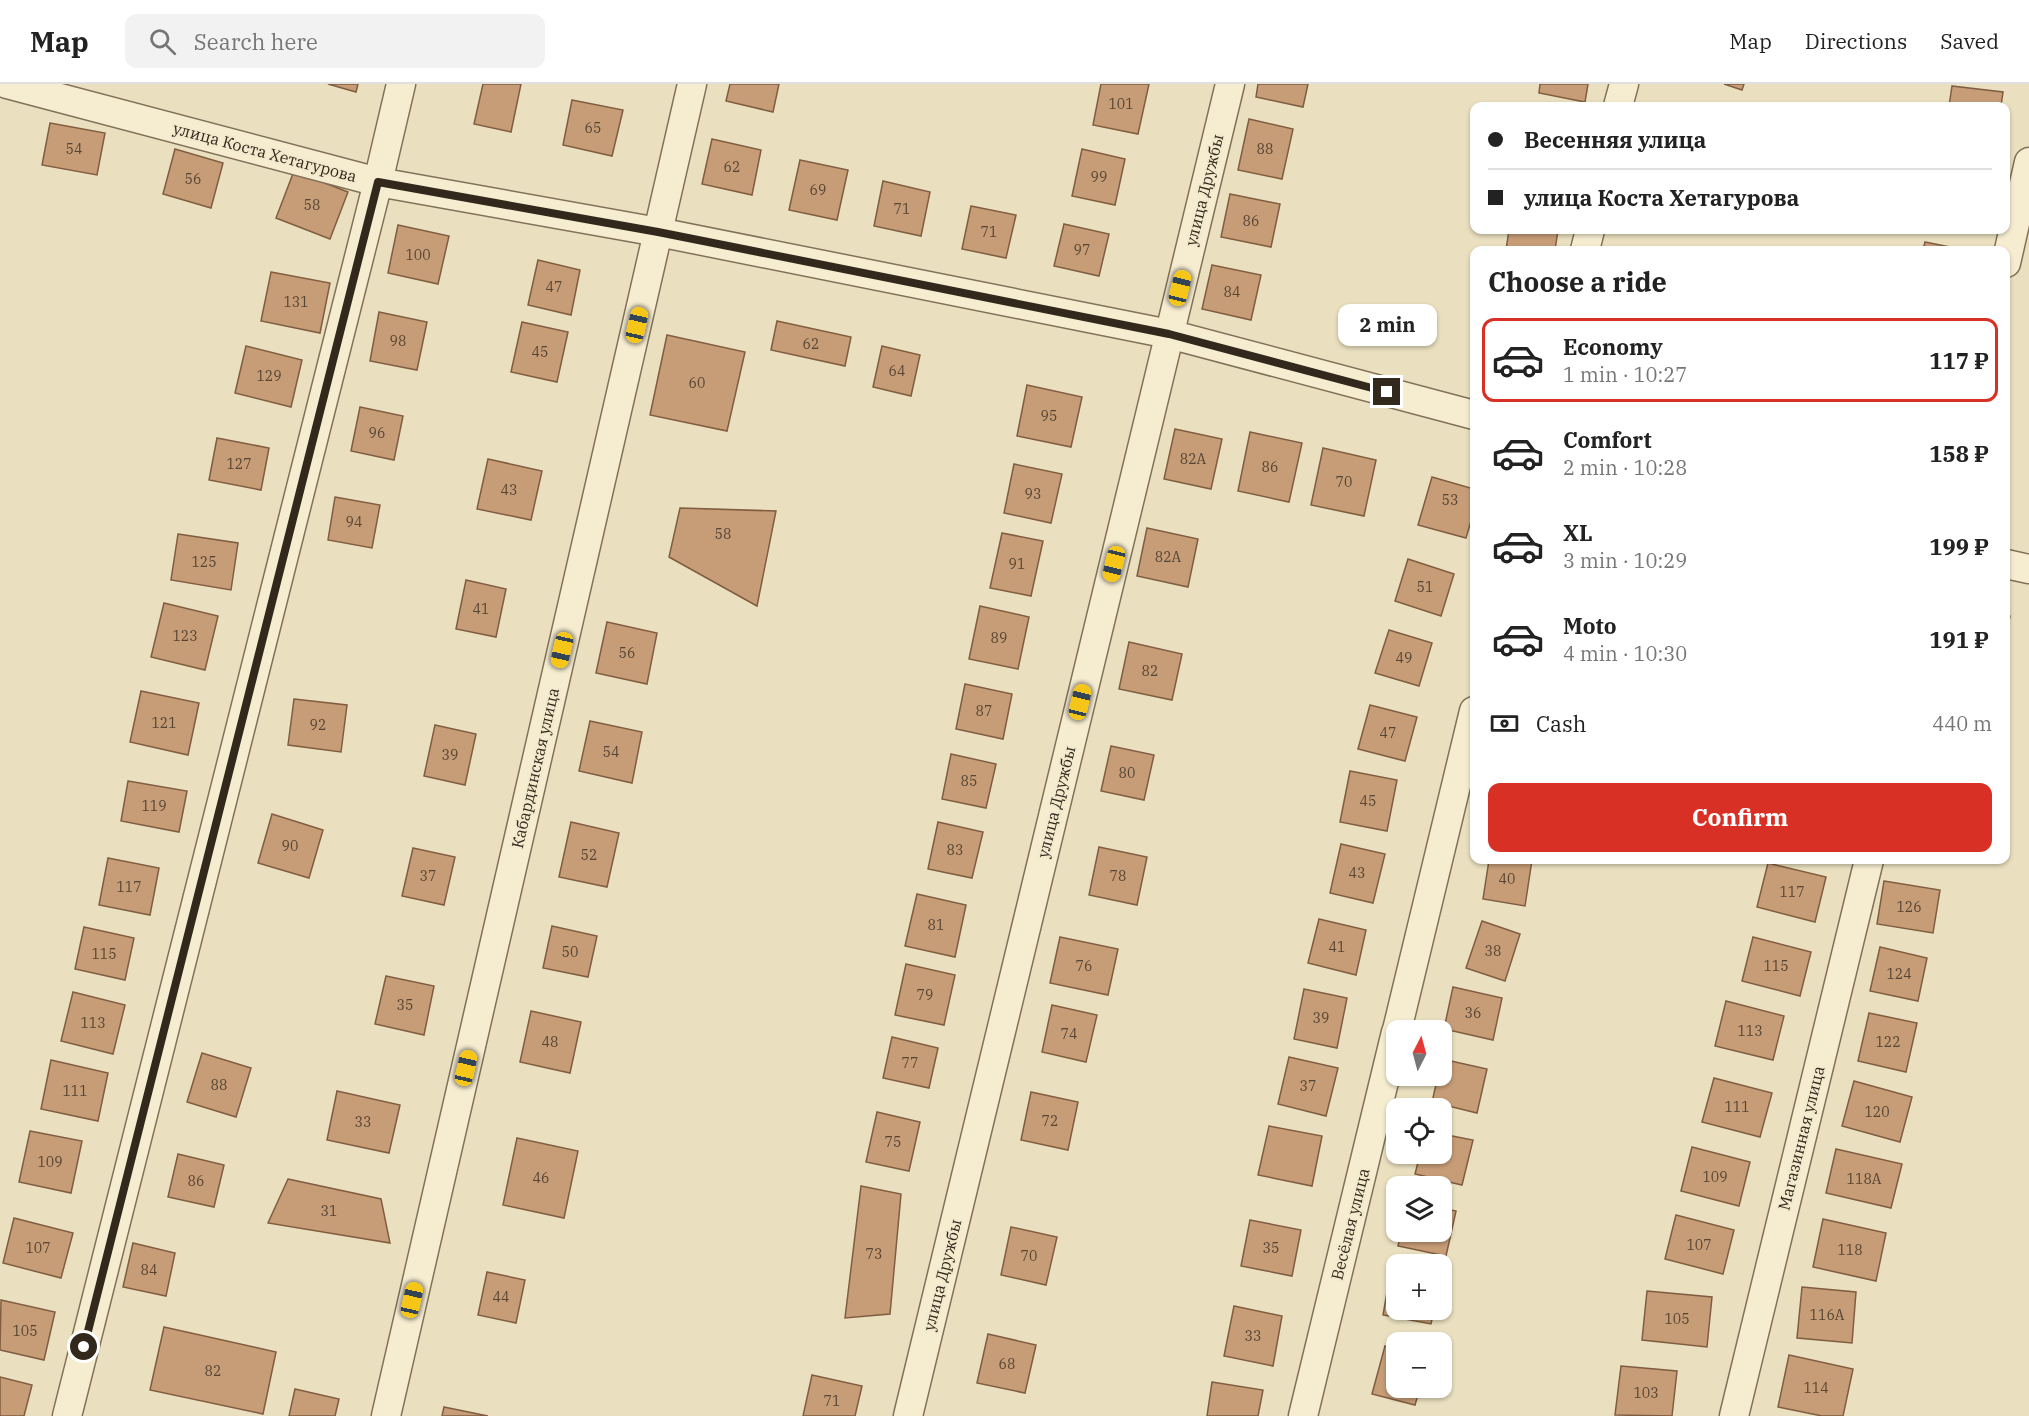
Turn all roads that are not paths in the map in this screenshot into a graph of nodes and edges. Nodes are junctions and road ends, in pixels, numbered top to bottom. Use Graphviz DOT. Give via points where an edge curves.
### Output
graph roads {
  1 [pos="7,84"];
  2 [pos="401,84"];
  3 [pos="692,84"];
  4 [pos="1230,84"];
  5 [pos="1624,84"];
  6 [pos="1619,102"];
  7 [pos="2029,162"];
  8 [pos="378,182"];
  9 [pos="658,232"];
  10 [pos="2010,246"];
  11 [pos="1169,334"];
  12 [pos="1470,414"];
  13 [pos="2010,565"];
  14 [pos="2029,569"];
  15 [pos="1470,728"];
  16 [pos="1868,864"];
  17 [pos="1400,1020"];
  18 [pos="1386,1076"];
  19 [pos="67,1416"];
  20 [pos="386,1416"];
  21 [pos="908,1416"];
  22 [pos="1303,1416"];
  23 [pos="1734,1416"];
  1 -- 8 [label="street, улица Коста Хетагурова"];
  2 -- 8 [label="street"];
  3 -- 9 [label="street, Кабардинская улица"];
  4 -- 11 [label="street, улица Дружбы"];
  5 -- 6 [label="street"];
  7 -- 10 [label="street"];
  8 -- 9 [label="street, улица Коста Хетагурова"];
  8 -- 19 [label="street"];
  9 -- 11 [label="street, улица Коста Хетагурова"];
  9 -- 20 [label="street, Кабардинская улица"];
  11 -- 12 [label="street, улица Коста Хетагурова"];
  11 -- 21 [label="street, улица Дружбы"];
  13 -- 14 [label="street"];
  15 -- 17 [label="street, Весёлая улица"];
  16 -- 23 [label="street, Магазинная улица"];
  18 -- 22 [label="street, Весёлая улица"];
}
